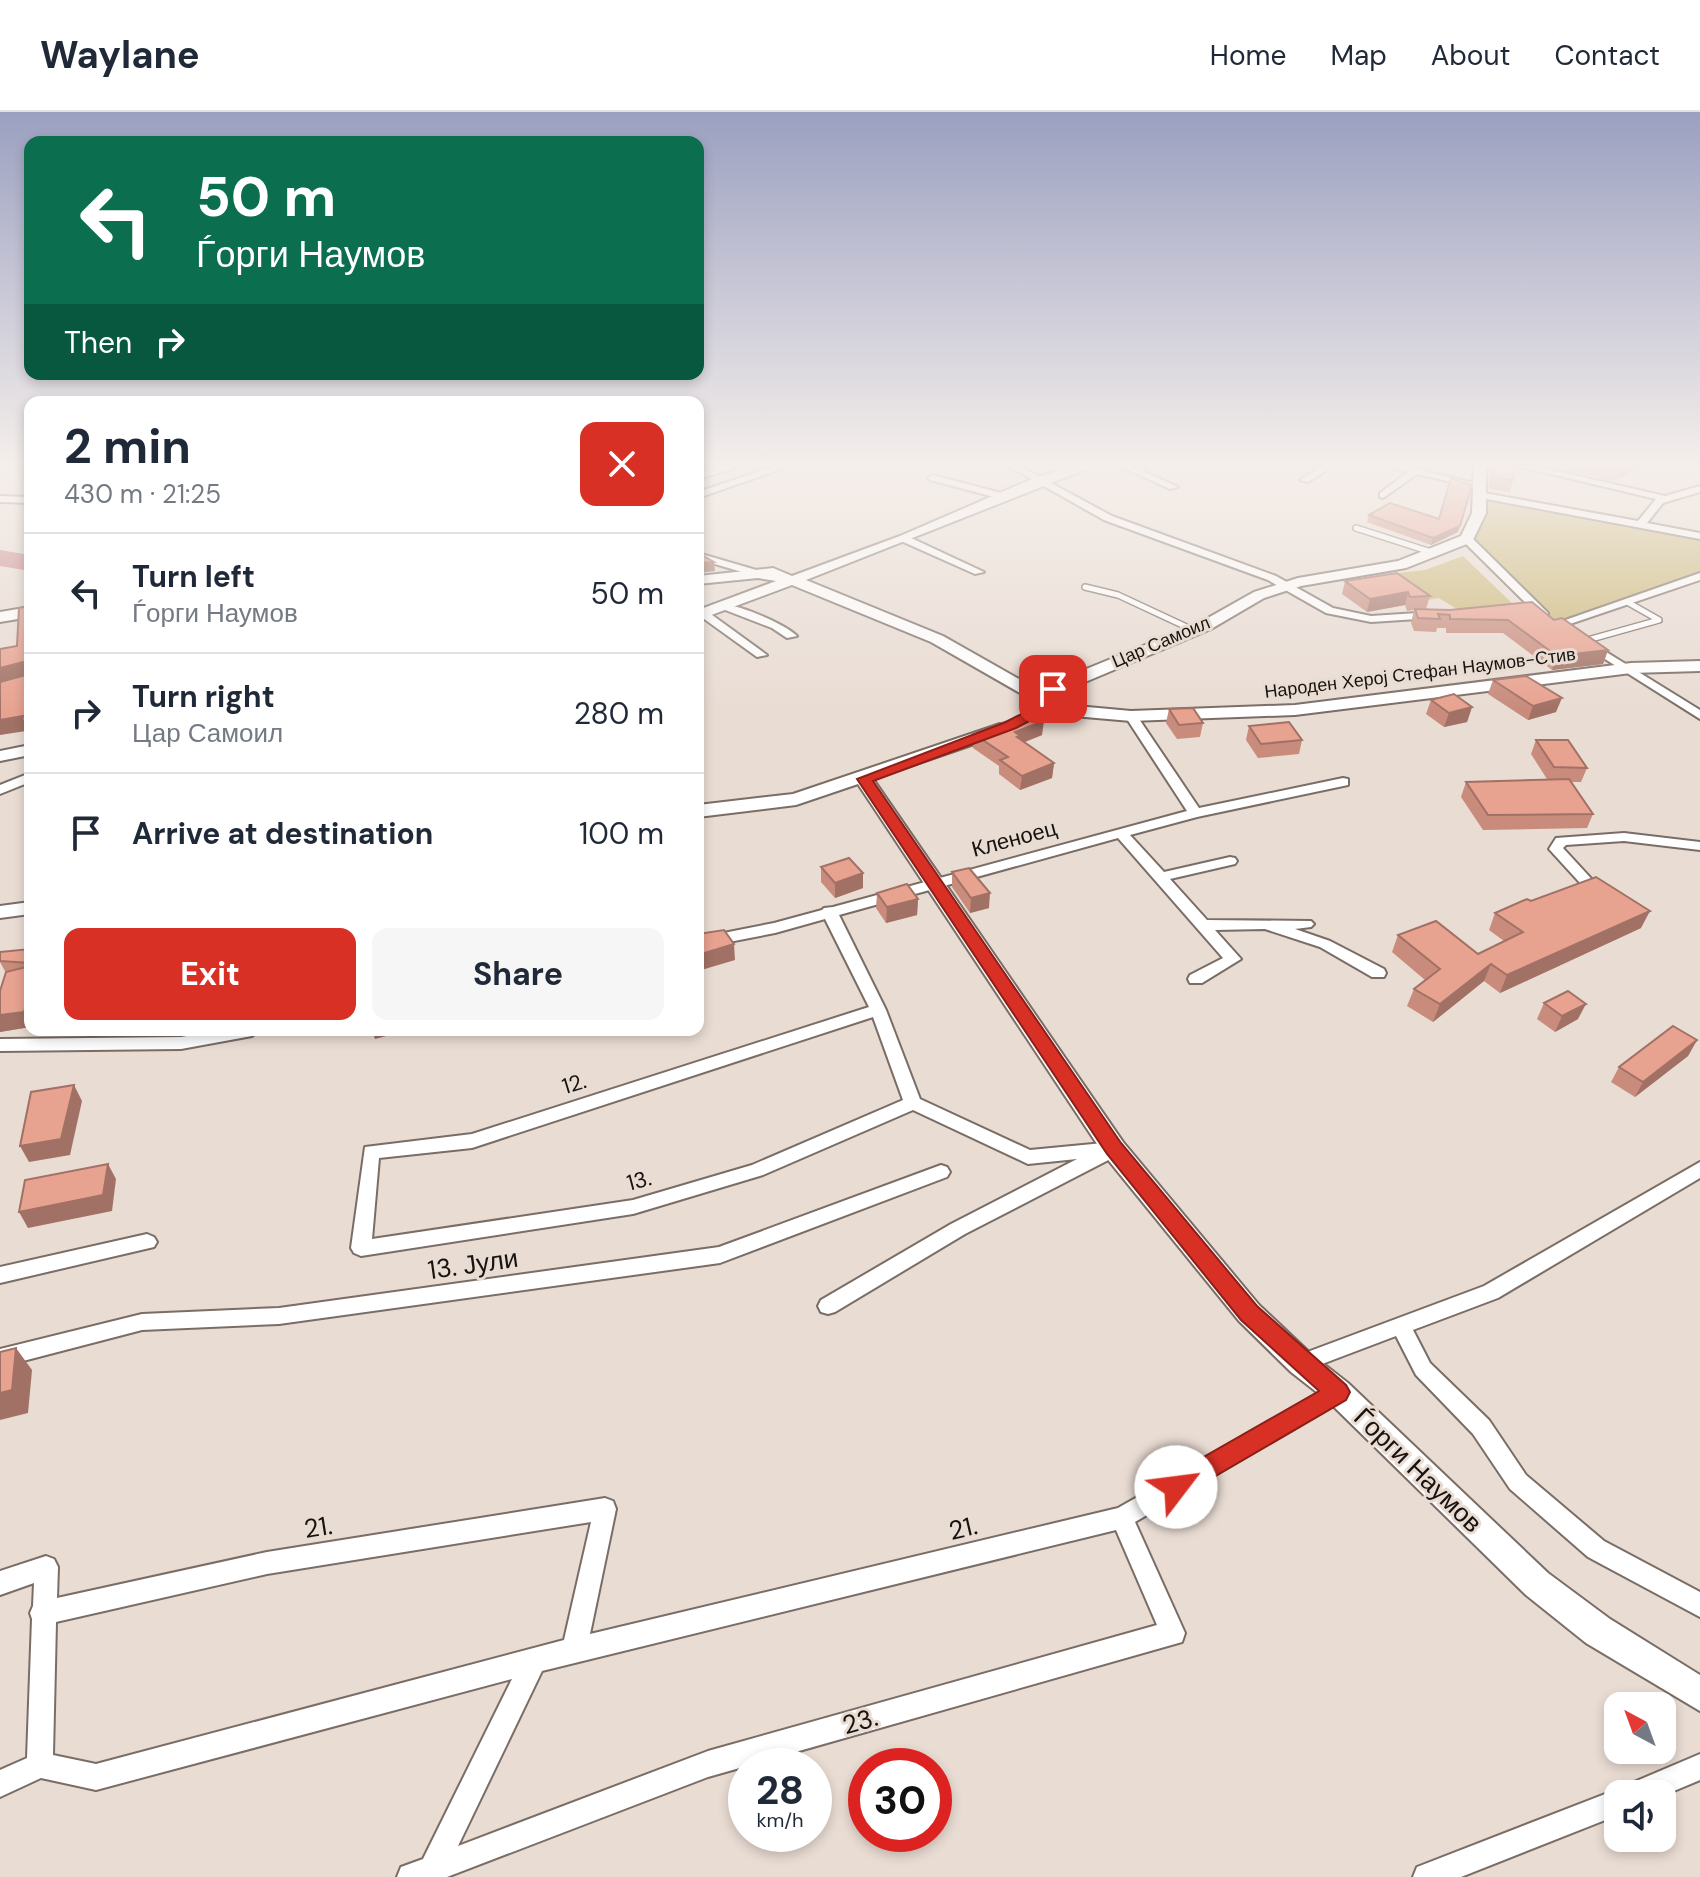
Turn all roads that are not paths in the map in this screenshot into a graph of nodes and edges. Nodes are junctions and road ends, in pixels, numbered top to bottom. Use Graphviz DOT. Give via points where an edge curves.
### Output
graph roads {
  1 [pos="888,545"];
  2 [pos="919,545"];
  3 [pos="1188,545"];
  4 [pos="1411,545"];
  5 [pos="1452,545"];
  6 [pos="1473,545"];
  7 [pos="1435,553"];
  8 [pos="704,558"];
  9 [pos="853,558"];
  10 [pos="979,572"];
  11 [pos="759,574"];
  12 [pos="1700,576"];
  13 [pos="704,579"];
  14 [pos="792,580"];
  15 [pos="1284,586"];
  16 [pos="1085,587"];
  17 [pos="1629,603"];
  18 [pos="724,606"];
  19 [pos="1535,609"];
  20 [pos="1520,610"];
  21 [pos="24,613"];
  22 [pos="704,613"];
  23 [pos="1446,614"];
  24 [pos="704,616"];
  25 [pos="0,617"];
  26 [pos="1557,625"];
  27 [pos="1193,630"];
  28 [pos="791,636"];
  29 [pos="1583,642"];
  30 [pos="761,655"];
  31 [pos="1700,666"];
  32 [pos="1631,668"];
  33 [pos="1044,702"];
  34 [pos="1700,715"];
  35 [pos="1131,716"];
  36 [pos="24,751"];
  37 [pos="0,756"];
  38 [pos="864,779"];
  39 [pos="24,780"];
  40 [pos="1343,782"];
  41 [pos="0,790"];
  42 [pos="704,810"];
  43 [pos="1195,813"];
  44 [pos="1120,832"];
  45 [pos="1700,846"];
  46 [pos="1230,861"];
  47 [pos="1161,877"];
  48 [pos="934,883"];
  49 [pos="1557,894"];
  50 [pos="24,909"];
  51 [pos="829,911"];
  52 [pos="0,912"];
  53 [pos="1306,924"];
  54 [pos="1206,925"];
  55 [pos="1268,925"];
  56 [pos="704,942"];
  57 [pos="1378,973"];
  58 [pos="1196,979"];
  59 [pos="878,1010"];
  60 [pos="219,1036"];
  61 [pos="0,1045"];
  62 [pos="913,1103"];
  63 [pos="1114,1149"];
  64 [pos="1700,1169"];
  65 [pos="941,1172"];
  66 [pos="147,1242"];
  67 [pos="361,1248"];
  68 [pos="0,1275"];
  69 [pos="828,1306"];
  70 [pos="1401,1327"];
  71 [pos="0,1358"];
  72 [pos="1301,1363"];
  73 [pos="1338,1392"];
  74 [pos="1122,1518"];
  75 [pos="0,1583"];
  76 [pos="1700,1605"];
  77 [pos="42,1613"];
  78 [pos="574,1650"];
  79 [pos="534,1660"];
  80 [pos="1700,1694"];
  81 [pos="40,1765"];
  82 [pos="1700,1767"];
  83 [pos="1669,1780"];
  84 [pos="0,1784"];
  85 [pos="1604,1807"];
  86 [pos="422,1872"];
  87 [pos="1427,1877"];
  1 -- 9 [label="street"];
  2 -- 10 [label="street"];
  3 -- 15 [label="street"];
  4 -- 7 [label="lane"];
  5 -- 7 [label="street, Цар Самоил"];
  6 -- 19 [label="street"];
  7 -- 15 [label="street, Цар Самоил" via="1401,565"];
  8 -- 11 [label="street, Народен Херој Стефан Наумов-Стив"];
  9 -- 11 [label="street"];
  9 -- 14 [label="street"];
  11 -- 13 [label="street"];
  11 -- 14 [label="street, Народен Херој Стефан Наумов-Стив"];
  12 -- 17 [label="street"];
  14 -- 18 [label="street"];
  14 -- 33 [label="street, Народен Херој Стефан Наумов-Стив" via="948,645"];
  15 -- 23 [label="street" via="1349,616"];
  15 -- 27 [label="street, Цар Самоил"];
  16 -- 27 [label="lane" via="1118,595"];
  17 -- 26 [label="street"];
  17 -- 29 [label="lane" via="1659,620"];
  18 -- 22 [label="street"];
  18 -- 28 [label="street" via="743,617 779,624"];
  19 -- 20 [label="street"];
  19 -- 26 [label="street"];
  21 -- 25 [label="main road"];
  24 -- 30 [label="street"];
  26 -- 29 [label="street"];
  27 -- 33 [label="street, Цар Самоил" via="1053,689"];
  29 -- 32 [label="street"];
  31 -- 32 [label="street, Народен Херој Стефан Наумов-Стив"];
  32 -- 34 [label="street"];
  32 -- 35 [label="street, Народен Херој Стефан Наумов-Стив" via="1295,710"];
  33 -- 35 [label="street, Народен Херој Стефан Наумов-Стив" via="1062,710"];
  33 -- 38 [label="street, Цар Самоил" via="1011,725"];
  35 -- 43 [label="street"];
  36 -- 37 [label="street"];
  38 -- 42 [label="street, Цар Самоил" via="796,799"];
  38 -- 48 [label="street, Ѓорги Наумов"];
  39 -- 41 [label="street"];
  40 -- 43 [label="street, Кленоец"];
  43 -- 44 [label="street, Кленоец"];
  44 -- 47 [label="street"];
  44 -- 48 [label="street, Кленоец"];
  45 -- 49 [label="street" via="1624,837 1561,841 1556,849 1591,886"];
  46 -- 47 [label="street"];
  47 -- 54 [label="street"];
  48 -- 51 [label="street, Кленоец"];
  48 -- 63 [label="street, Ѓорги Наумов"];
  50 -- 52 [label="street"];
  51 -- 56 [label="street, Кленоец"];
  51 -- 59 [label="street"];
  53 -- 55 [label="street"];
  54 -- 55 [label="street"];
  54 -- 58 [label="street" via="1233,959"];
  55 -- 57 [label="street" via="1325,944"];
  59 -- 62 [label="street"];
  59 -- 67 [label="street, 12." via="472,1141 371,1152"];
  60 -- 61 [label="street" via="181,1043"];
  62 -- 63 [label="street" via="1028,1157"];
  62 -- 67 [label="street, 13." via="757,1170 633,1207"];
  63 -- 69 [label="street" via="958,1229"];
  63 -- 72 [label="street, Ѓорги Наумов" via="1249,1313"];
  64 -- 70 [label="street" via="1491,1292"];
  65 -- 71 [label="street, 13. Јули" via="720,1255 279,1316 142,1322"];
  66 -- 68 [label="street"];
  70 -- 72 [label="street"];
  70 -- 76 [label="street" via="1423,1369 1481,1427 1518,1482 1596,1549"];
  72 -- 73 [label="street, Ѓорги Наумов"];
  73 -- 74 [label="street, 21."];
  73 -- 80 [label="street, Ѓорги Наумов" via="1537,1584 1598,1631"];
  74 -- 78 [label="street, 21."];
  74 -- 86 [label="street, 23." via="1173,1633 708,1764"];
  75 -- 77 [label="street" via="46,1567"];
  77 -- 78 [label="street, 21." via="267,1563 605,1509"];
  77 -- 81 [label="street"];
  78 -- 79 [label="street, 21."];
  79 -- 81 [label="street, 21." via="96,1777"];
  79 -- 86 [label="street, 23."];
  81 -- 84 [label="street"];
  82 -- 83 [label="street"];
  85 -- 87 [label="street"];
}
